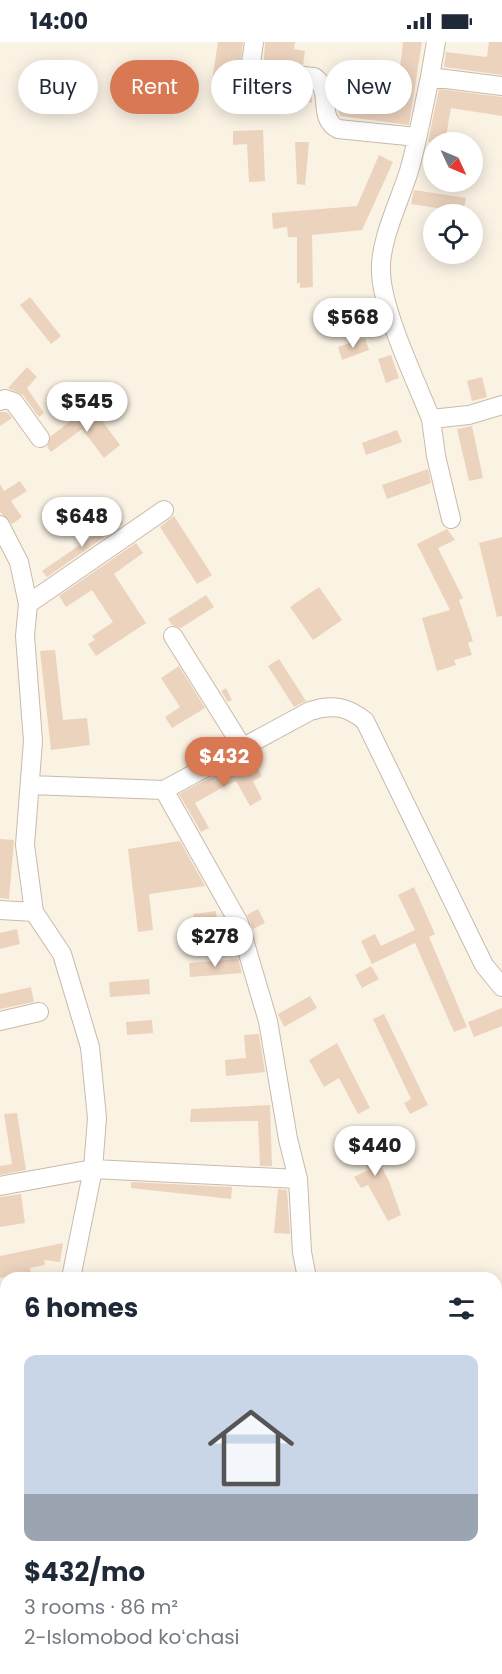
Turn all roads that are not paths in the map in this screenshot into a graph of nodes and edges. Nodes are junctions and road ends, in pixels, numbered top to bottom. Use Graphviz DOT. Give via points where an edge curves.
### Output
graph roads {
  1 [pos="255,42"];
  2 [pos="436,42"];
  3 [pos="430,77"];
  4 [pos="502,86"];
  5 [pos="417,137"];
  6 [pos="0,401"];
  7 [pos="502,405"];
  8 [pos="431,419"];
  9 [pos="40,438"];
  10 [pos="164,510"];
  11 [pos="451,519"];
  12 [pos="0,525"];
  13 [pos="28,604"];
  14 [pos="173,636"];
  15 [pos="243,748"];
  16 [pos="30,785"];
  17 [pos="164,790"];
  18 [pos="0,910"];
  19 [pos="34,912"];
  20 [pos="502,987"];
  21 [pos="39,1012"];
  22 [pos="0,1021"];
  23 [pos="93,1169"];
  24 [pos="298,1179"];
  25 [pos="0,1186"];
  26 [pos="72,1272"];
  27 [pos="306,1272"];
  1 -- 5 [label="street" via="251,63 259,72 321,81 326,119 331,125"];
  2 -- 3 [label="street"];
  3 -- 4 [label="street"];
  3 -- 5 [label="street"];
  5 -- 8 [label="street" via="383,251 381,272 402,344"];
  6 -- 9 [label="street" via="14,402"];
  7 -- 8 [label="street" via="469,415"];
  8 -- 11 [label="street"];
  10 -- 13 [label="street"];
  12 -- 13 [label="street" via="19,562"];
  13 -- 16 [label="street" via="25,636 33,741"];
  14 -- 15 [label="street"];
  15 -- 17 [label="street"];
  15 -- 20 [label="street" via="323,706 351,710 364,721 484,965"];
  16 -- 17 [label="street"];
  16 -- 19 [label="street" via="25,845"];
  17 -- 24 [label="street" via="239,922 268,1021"];
  18 -- 19 [label="street"];
  19 -- 23 [label="street" via="62,954 90,1047 97,1118"];
  21 -- 22 [label="street"];
  23 -- 24 [label="street"];
  23 -- 25 [label="street"];
  23 -- 26 [label="street"];
  24 -- 27 [label="street"];
}
